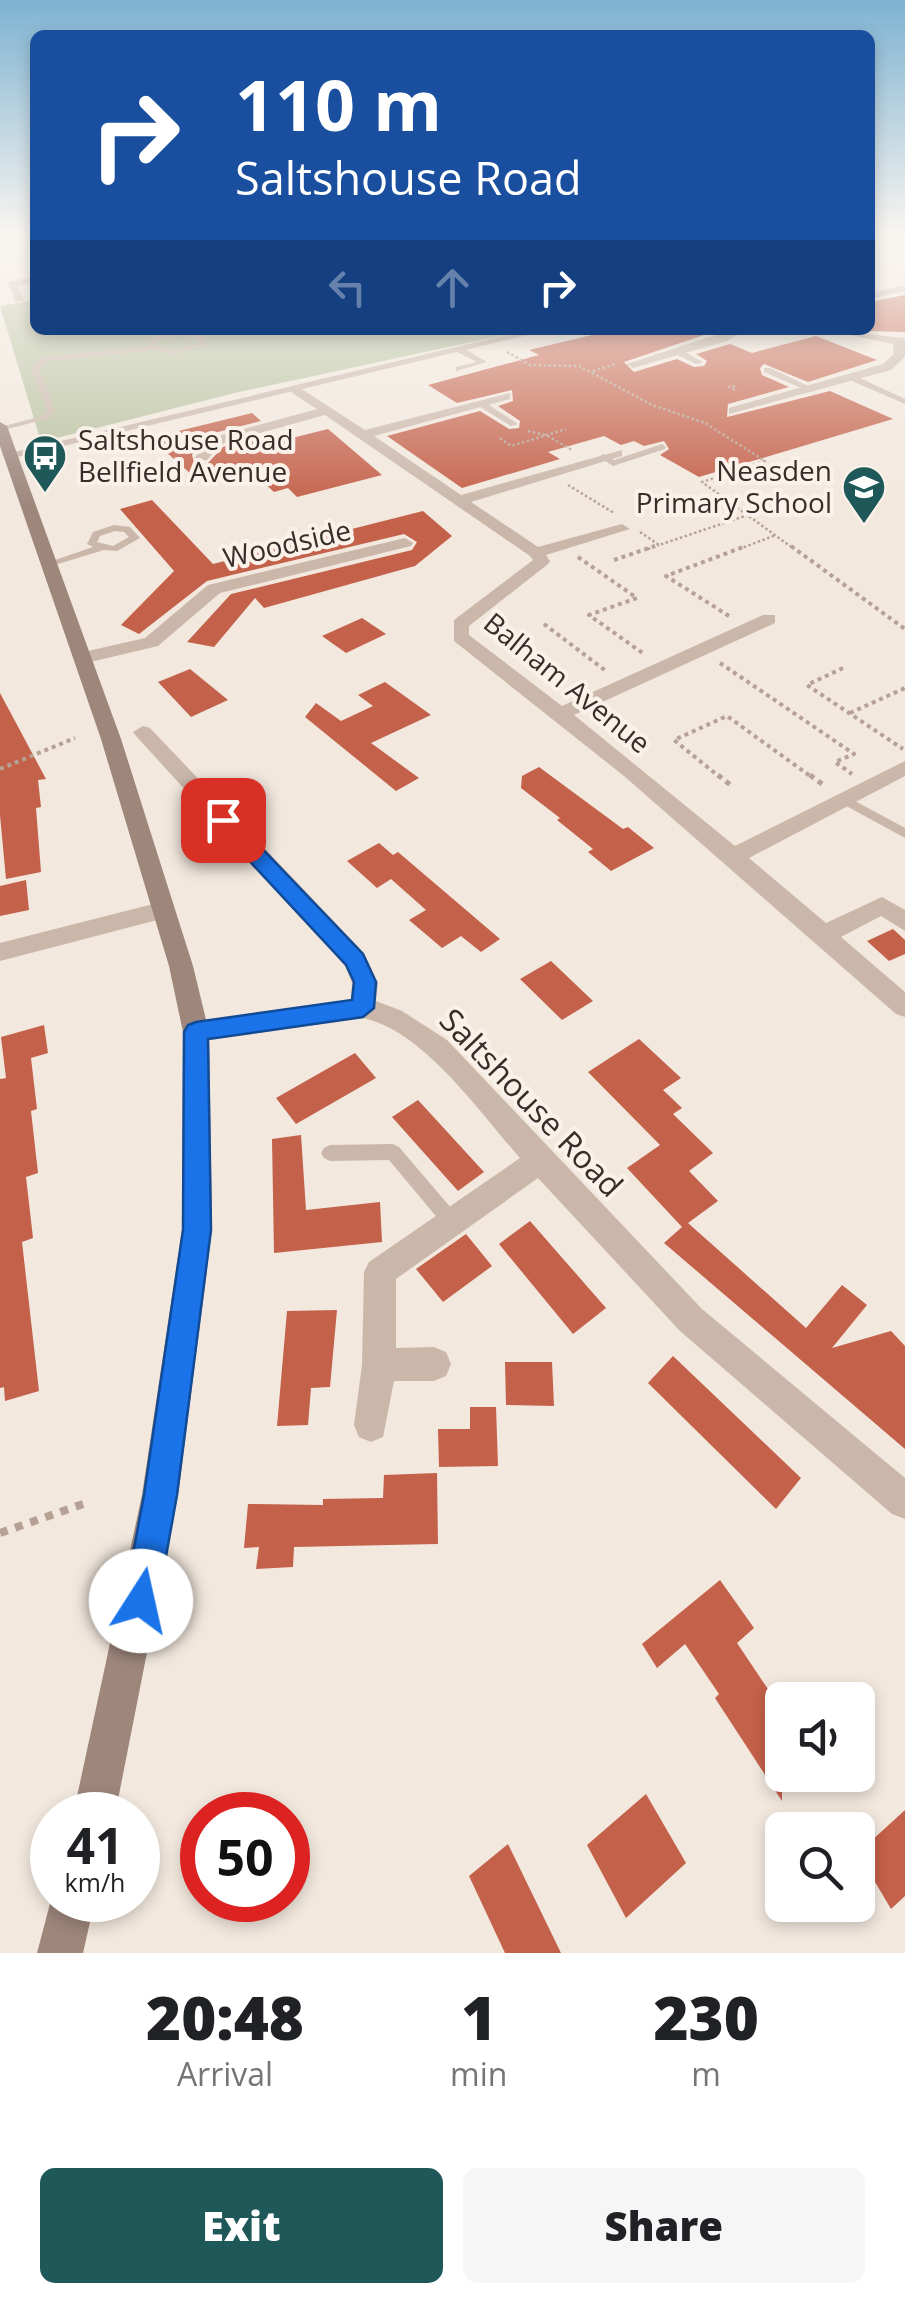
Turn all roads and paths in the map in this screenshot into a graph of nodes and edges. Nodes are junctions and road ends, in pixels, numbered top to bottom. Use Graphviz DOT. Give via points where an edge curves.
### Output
graph roads {
  1 [pos="170,335"];
  2 [pos="185,335"];
  3 [pos="506,335"];
  4 [pos="732,335"];
  5 [pos="861,335"];
  6 [pos="902,342"];
  7 [pos="490,343"];
  8 [pos="152,349"];
  9 [pos="460,350"];
  10 [pos="678,352"];
  11 [pos="699,362"];
  12 [pos="900,363"];
  13 [pos="633,364"];
  14 [pos="459,369"];
  15 [pos="767,370"];
  16 [pos="856,379"];
  17 [pos="297,390"];
  18 [pos="813,390"];
  19 [pos="505,396"];
  20 [pos="905,402"];
  21 [pos="480,403"];
  22 [pos="734,410"];
  23 [pos="326,411"];
  24 [pos="514,424"];
  25 [pos="0,427"];
  26 [pos="546,435"];
  27 [pos="360,436"];
  28 [pos="662,447"];
  29 [pos="9,455"];
  30 [pos="610,455"];
  31 [pos="202,457"];
  32 [pos="584,457"];
  33 [pos="548,473"];
  34 [pos="457,502"];
  35 [pos="748,515"];
  36 [pos="626,527"];
  37 [pos="776,535"];
  38 [pos="406,544"];
  39 [pos="659,545"];
  40 [pos="562,546"];
  41 [pos="100,548"];
  42 [pos="536,553"];
  43 [pos="614,560"];
  44 [pos="48,564"];
  45 [pos="769,619"];
  46 [pos="544,624"];
  47 [pos="748,629"];
  48 [pos="905,630"];
  49 [pos="701,650"];
  50 [pos="82,658"];
  51 [pos="662,667"];
  52 [pos="843,668"];
  53 [pos="624,684"];
  54 [pos="905,688"];
  55 [pos="562,713"];
  56 [pos="850,713"];
  57 [pos="143,732"];
  58 [pos="76,738"];
  59 [pos="905,750"];
  60 [pos="905,768"];
  61 [pos="0,769"];
  62 [pos="870,786"];
  63 [pos="733,787"];
  64 [pos="844,799"];
  65 [pos="905,834"];
  66 [pos="734,856"];
  67 [pos="162,911"];
  68 [pos="904,922"];
  69 [pos="824,935"];
  70 [pos="0,952"];
  71 [pos="905,1007"];
  72 [pos="363,1008"];
  73 [pos="196,1032"];
  74 [pos="330,1153"];
  75 [pos="542,1159"];
  76 [pos="451,1222"];
  77 [pos="434,1364"];
  78 [pos="379,1365"];
  79 [pos="371,1426"];
  80 [pos="905,1502"];
  81 [pos="86,1503"];
  82 [pos="0,1533"];
  83 [pos="100,1792"];
  84 [pos="68,1922"];
  85 [pos="60,1953"];
  1 -- 8 [label="lane" via="153,340"];
  2 -- 8 [label="lane" via="203,341 183,352"];
  3 -- 7 [label="street"];
  4 -- 10 [label="street"];
  5 -- 6 [label="street"];
  6 -- 12 [label="street"];
  7 -- 9 [label="street"];
  7 -- 35 [label="path" via="530,365 579,366 705,424 765,461 702,482"];
  8 -- 25 [label="lane" via="45,359 35,368 51,409 46,418"];
  9 -- 14 [label="lane" via="483,362"];
  9 -- 17 [label="street"];
  10 -- 11 [label="lane"];
  10 -- 13 [label="street"];
  12 -- 16 [label="street"];
  15 -- 18 [label="lane"];
  16 -- 18 [label="street"];
  16 -- 20 [label="lane"];
  17 -- 23 [label="street"];
  17 -- 29 [label="street"];
  18 -- 22 [label="street"];
  19 -- 21 [label="street"];
  21 -- 24 [label="lane"];
  21 -- 27 [label="street"];
  23 -- 27 [label="street"];
  23 -- 31 [label="street" via="216,440"];
  25 -- 29 [label="main road"];
  26 -- 32 [label="path"];
  27 -- 34 [label="street"];
  28 -- 30 [label="lane" via="614,462"];
  29 -- 44 [label="main road"];
  30 -- 33 [label="street"];
  33 -- 34 [label="street"];
  33 -- 36 [label="path"];
  34 -- 42 [label="street"];
  35 -- 37 [label="path"];
  35 -- 39 [label="path"];
  36 -- 39 [label="path"];
  36 -- 40 [label="street"];
  37 -- 47 [label="path" via="666,576"];
  37 -- 48 [label="path"];
  38 -- 50 [label="street, Woodside" via="214,589 194,600 161,636"];
  39 -- 43 [label="path"];
  40 -- 42 [label="street"];
  40 -- 51 [label="path" via="637,598 589,615"];
  41 -- 44 [label="lane"];
  42 -- 55 [label="street, Balham Avenue" via="542,561 460,624 460,638"];
  44 -- 50 [label="main road"];
  45 -- 47 [label="street"];
  46 -- 53 [label="path"];
  47 -- 49 [label="street"];
  49 -- 51 [label="street"];
  49 -- 62 [label="path" via="854,754 835,762"];
  50 -- 67 [label="main road"];
  51 -- 53 [label="street"];
  52 -- 56 [label="path" via="807,685"];
  53 -- 55 [label="street"];
  54 -- 56 [label="path"];
  55 -- 66 [label="street, Balham Avenue"];
  56 -- 59 [label="path"];
  57 -- 72 [label="street" via="355,960 365,982"];
  58 -- 61 [label="path"];
  60 -- 62 [label="street"];
  62 -- 64 [label="street"];
  63 -- 64 [label="path" via="674,740 727,716"];
  64 -- 65 [label="lane"];
  64 -- 66 [label="street"];
  66 -- 69 [label="street, Balham Avenue"];
  67 -- 70 [label="street"];
  67 -- 73 [label="main road"];
  68 -- 69 [label="street" via="882,905"];
  69 -- 71 [label="street, Balham Avenue"];
  72 -- 73 [label="street"];
  72 -- 75 [label="street, Saltshouse Road" via="438,1048"];
  73 -- 83 [label="main road" via="197,1230 160,1495"];
  74 -- 76 [label="lane" via="393,1152"];
  75 -- 76 [label="street"];
  75 -- 80 [label="street, Saltshouse Road" via="637,1266 717,1342"];
  76 -- 78 [label="street" via="380,1272"];
  77 -- 78 [label="street"];
  78 -- 79 [label="street"];
  81 -- 82 [label="path"];
  84 -- 85 [label="main road"];
}
